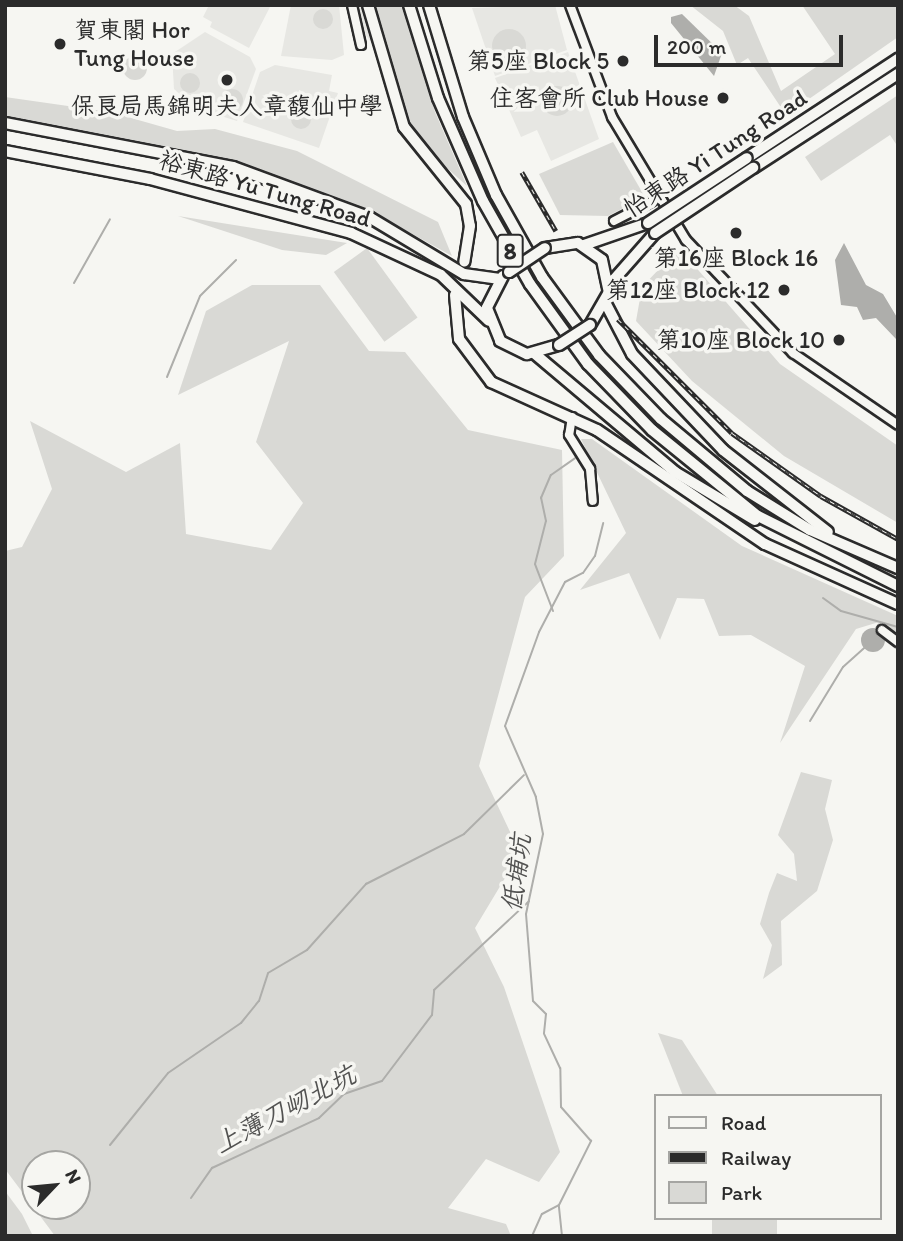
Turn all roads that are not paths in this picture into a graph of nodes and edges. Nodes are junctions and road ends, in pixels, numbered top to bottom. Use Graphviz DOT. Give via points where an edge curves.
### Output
graph roads {
  1 [pos="352,5"];
  2 [pos="368,5"];
  3 [pos="409,5"];
  4 [pos="429,5"];
  5 [pos="570,5"];
  6 [pos="361,46"];
  7 [pos="898,59"];
  8 [pos="898,74"];
  9 [pos="5,122"];
  10 [pos="5,150"];
  11 [pos="651,202"];
  12 [pos="614,220"];
  13 [pos="584,245"];
  14 [pos="464,262"];
  15 [pos="504,275"];
  16 [pos="610,284"];
  17 [pos="455,295"];
  18 [pos="606,304"];
  19 [pos="489,321"];
  20 [pos="534,354"];
  21 [pos="572,417"];
  22 [pos="898,425"];
  23 [pos="593,501"];
  24 [pos="782,533"];
  25 [pos="851,548"];
  26 [pos="898,569"];
  27 [pos="898,586"];
  28 [pos="898,604"];
  29 [pos="882,630"];
  30 [pos="898,642"];
  1 -- 6 [label="street"];
  2 -- 14 [label="main road" via="404,127 466,204 470,226"];
  3 -- 24 [label="highway, 8" via="461,156 550,313 643,422"];
  4 -- 25 [label="highway, 8" via="453,92 489,180 531,261 586,339 714,466 782,514"];
  5 -- 22 [label="street" via="612,117 686,240 793,353"];
  7 -- 13 [label="main road, 怡東路 Yi Tung Road, bridge" via="648,223"];
  8 -- 16 [label="main road, 怡東路 Yi Tung Road, bridge" via="655,233 626,258"];
  9 -- 15 [label="main road, 裕東路 Yu Tung Road" via="233,167 369,216 464,274"];
  10 -- 19 [label="main road, 裕東路 Yu Tung Road" via="150,179 351,233 440,275"];
  11 -- 12 [label="street"];
  13 -- 15 [label="main road, bridge" via="545,248"];
  13 -- 16 [label="main road" via="602,260"];
  15 -- 19 [label="main road" via="488,302"];
  16 -- 18 [label="main road"];
  17 -- 21 [label="main road" via="459,339 481,373 516,396"];
  18 -- 20 [label="main road, bridge" via="590,325 559,345"];
  18 -- 25 [label="highway" via="632,354 723,450"];
  19 -- 20 [label="main road" via="507,346"];
  20 -- 24 [label="highway" via="695,486"];
  21 -- 23 [label="street" via="569,435 590,469"];
  21 -- 28 [label="main road" via="765,544"];
  24 -- 27 [label="highway, 8"];
  25 -- 26 [label="highway, 8"];
  29 -- 30 [label="street"];
}
